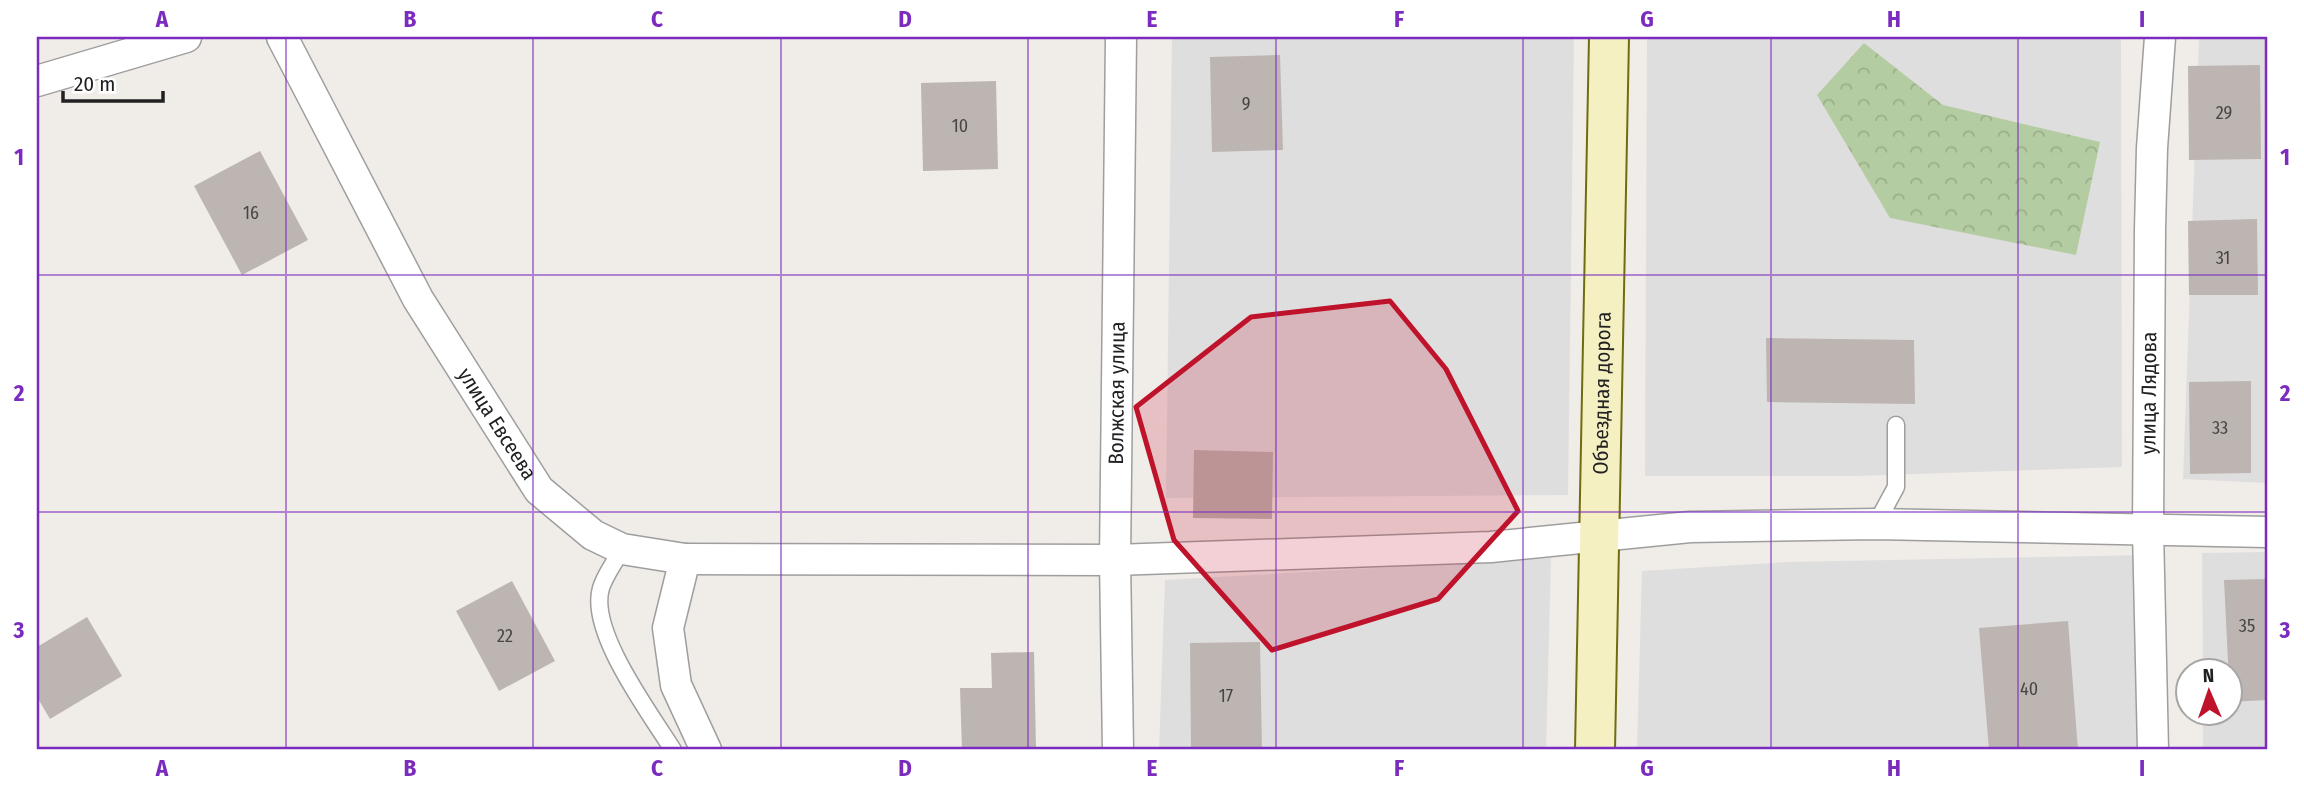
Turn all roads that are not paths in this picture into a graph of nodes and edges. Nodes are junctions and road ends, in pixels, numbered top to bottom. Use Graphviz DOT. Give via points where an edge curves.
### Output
graph roads {
  1 [pos="186,37"];
  2 [pos="282,37"];
  3 [pos="1121,37"];
  4 [pos="1609,37"];
  5 [pos="2160,37"];
  6 [pos="37,82"];
  7 [pos="1896,425"];
  8 [pos="1876,524"];
  9 [pos="2148,530"];
  10 [pos="2267,532"];
  11 [pos="1600,536"];
  12 [pos="622,550"];
  13 [pos="684,559"];
  14 [pos="1115,560"];
  15 [pos="673,750"];
  16 [pos="706,750"];
  17 [pos="1118,750"];
  18 [pos="1595,750"];
  19 [pos="2153,750"];
  1 -- 6 [label="street"];
  2 -- 12 [label="street, улица Евсеева" via="418,299 538,490 593,536"];
  3 -- 14 [label="street, Волжская улица"];
  4 -- 11 [label="main road, Объездная дорога"];
  5 -- 9 [label="street, улица Лядова" via="2150,230"];
  7 -- 8 [label="lane" via="1896,487"];
  8 -- 9 [label="street, улица Евсеева"];
  8 -- 11 [label="street, улица Евсеева" via="1690,527"];
  9 -- 10 [label="street, улица Евсеева"];
  9 -- 19 [label="street, улица Лядова"];
  11 -- 14 [label="street, улица Евсеева" via="1491,547"];
  11 -- 18 [label="main road, Объездная дорога"];
  12 -- 13 [label="street, улица Евсеева"];
  12 -- 15 [label="lane" via="601,589 599,615 608,645"];
  13 -- 14 [label="street, улица Евсеева"];
  13 -- 16 [label="street" via="668,628 676,685"];
  14 -- 17 [label="street, Волжская улица"];
}
